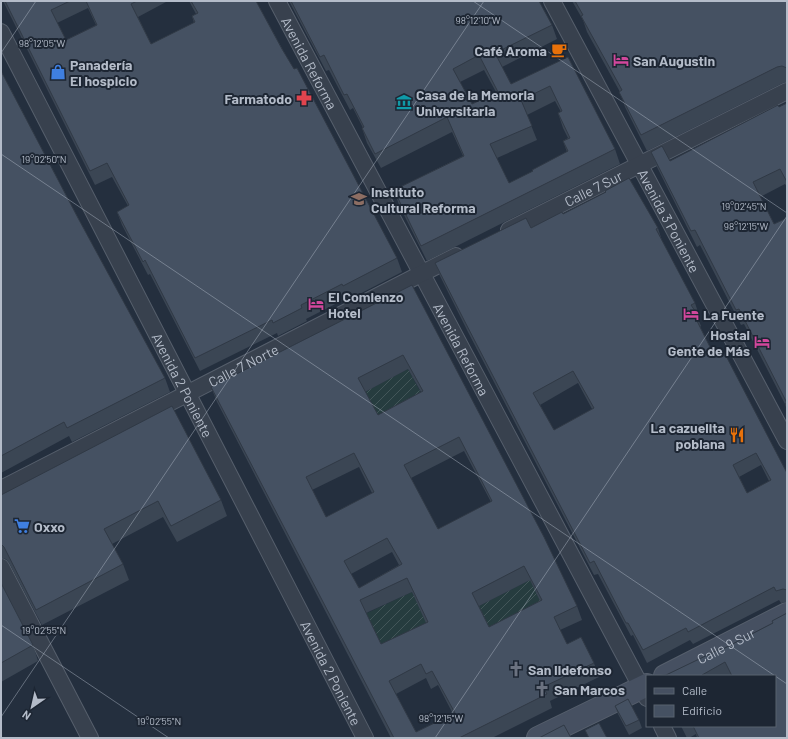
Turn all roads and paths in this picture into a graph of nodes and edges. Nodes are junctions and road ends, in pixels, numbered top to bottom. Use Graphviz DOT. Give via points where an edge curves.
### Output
graph roads {
  1 [pos="276,1"];
  2 [pos="552,1"];
  3 [pos="1,32"];
  4 [pos="787,91"];
  5 [pos="640,165"];
  6 [pos="499,235"];
  7 [pos="471,249"];
  8 [pos="422,274"];
  9 [pos="188,394"];
  10 [pos="787,440"];
  11 [pos="1,489"];
  12 [pos="1,567"];
  13 [pos="787,614"];
  14 [pos="667,675"];
  15 [pos="645,690"];
  16 [pos="662,727"];
  17 [pos="90,738"];
  18 [pos="365,738"];
  19 [pos="538,738"];
  20 [pos="668,738"];
  1 -- 8 [label="street, Avenida Reforma"];
  2 -- 5 [label="street, Avenida 3 Poniente"];
  3 -- 9 [label="street, Avenida 2 Poniente"];
  4 -- 5 [label="street, Calle 7 Sur"];
  5 -- 6 [label="street, Calle 7 Sur"];
  5 -- 10 [label="street, Avenida 3 Poniente"];
  7 -- 8 [label="street"];
  8 -- 9 [label="street, Calle 7 Norte"];
  8 -- 15 [label="street, Avenida Reforma"];
  9 -- 11 [label="street, Calle 7 Norte"];
  9 -- 18 [label="street, Avenida 2 Poniente"];
  12 -- 17 [label="street"];
  13 -- 14 [label="street, Calle 9 Sur"];
  15 -- 19 [label="street"];
  16 -- 20 [label="street"];
}
